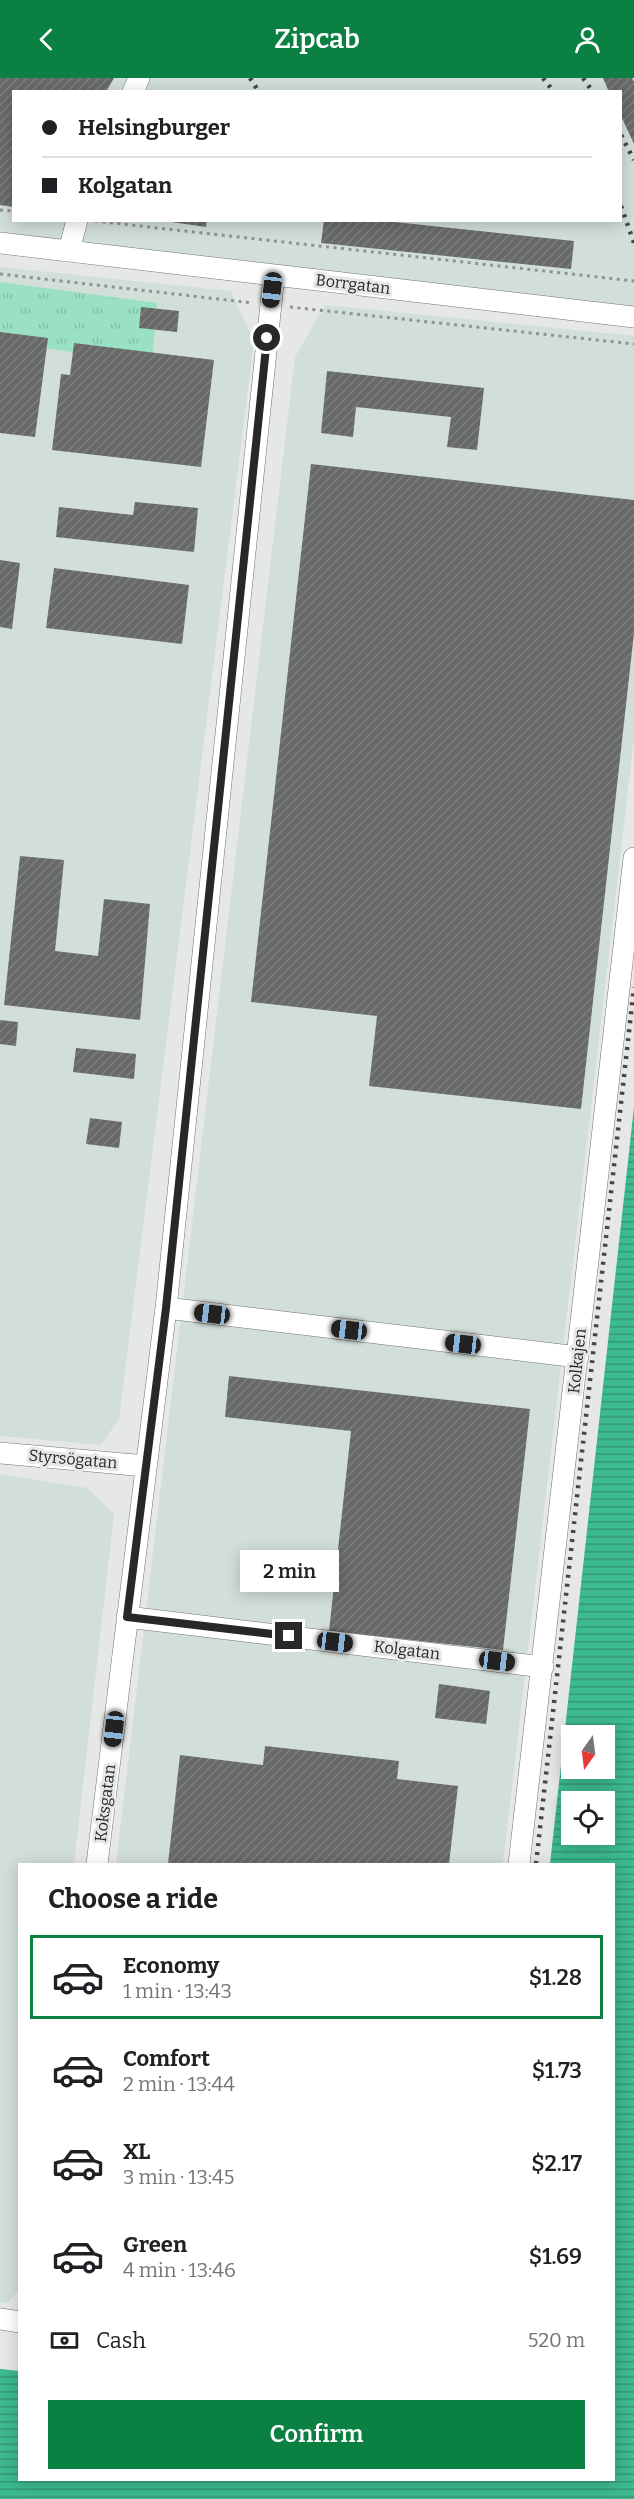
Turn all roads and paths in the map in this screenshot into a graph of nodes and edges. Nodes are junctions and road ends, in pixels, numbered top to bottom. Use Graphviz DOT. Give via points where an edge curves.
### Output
graph roads {
  1 [pos="76,222"];
  2 [pos="111,222"];
  3 [pos="0,243"];
  4 [pos="69,251"];
  5 [pos="0,274"];
  6 [pos="274,275"];
  7 [pos="634,281"];
  8 [pos="270,305"];
  9 [pos="634,316"];
  10 [pos="634,344"];
  11 [pos="634,858"];
  12 [pos="166,1308"];
  13 [pos="578,1357"];
  14 [pos="0,1452"];
  15 [pos="146,1466"];
  16 [pos="127,1617"];
  17 [pos="543,1666"];
  18 [pos="97,1863"];
  19 [pos="519,1863"];
  20 [pos="0,2319"];
  21 [pos="18,2322"];
  1 -- 4 [label="street"];
  2 -- 7 [label="path"];
  3 -- 4 [label="street, Borrgatan"];
  4 -- 6 [label="street, Borrgatan"];
  5 -- 8 [label="path"];
  6 -- 8 [label="street, Koksgatan"];
  6 -- 9 [label="street, Borrgatan"];
  8 -- 10 [label="path"];
  8 -- 12 [label="street, Koksgatan"];
  11 -- 13 [label="street, Kolkajen"];
  12 -- 13 [label="street"];
  12 -- 15 [label="street, Koksgatan"];
  13 -- 17 [label="street, Kolkajen"];
  14 -- 15 [label="street, Styrsögatan"];
  15 -- 16 [label="street, Koksgatan"];
  16 -- 17 [label="street, Kolgatan"];
  16 -- 18 [label="street, Koksgatan"];
  17 -- 19 [label="street, Kolkajen"];
  20 -- 21 [label="street"];
}
